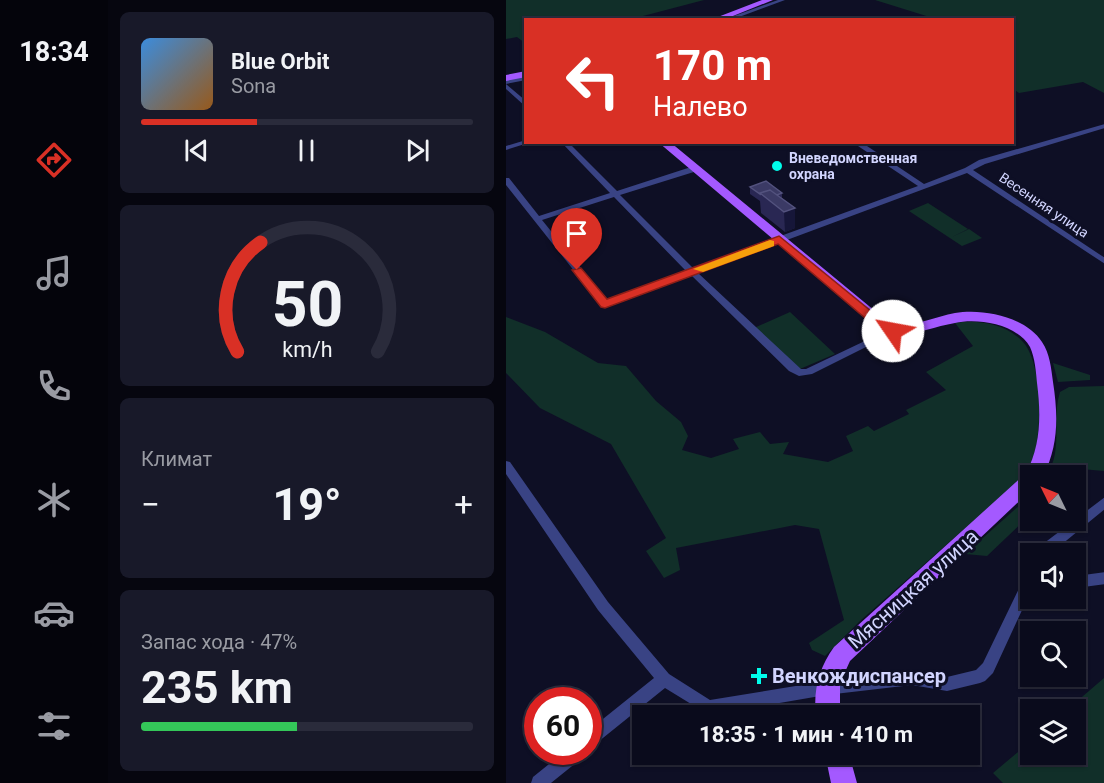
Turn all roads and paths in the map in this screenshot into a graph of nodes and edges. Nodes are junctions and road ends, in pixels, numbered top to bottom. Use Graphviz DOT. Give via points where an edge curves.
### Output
graph roads {
  1 [pos="769,0"];
  2 [pos="783,0"];
  3 [pos="720,18"];
  4 [pos="731,18"];
  5 [pos="524,77"];
  6 [pos="506,82"];
  7 [pos="524,103"];
  8 [pos="1104,126"];
  9 [pos="524,143"];
  10 [pos="566,144"];
  11 [pos="666,144"];
  12 [pos="858,144"];
  13 [pos="506,148"];
  14 [pos="694,169"];
  15 [pos="968,170"];
  16 [pos="506,180"];
  17 [pos="923,186"];
  18 [pos="615,194"];
  19 [pos="536,219"];
  20 [pos="779,240"];
  21 [pos="1104,262"];
  22 [pos="692,272"];
  23 [pos="891,330"];
  24 [pos="506,465"];
  25 [pos="1041,465"];
  26 [pos="1020,489"];
  27 [pos="1104,502"];
  28 [pos="1054,543"];
  29 [pos="1104,578"];
  30 [pos="1086,581"];
  31 [pos="1021,609"];
  32 [pos="664,679"];
  33 [pos="826,688"];
  34 [pos="827,705"];
  35 [pos="602,730"];
  36 [pos="560,765"];
  37 [pos="840,765"];
  38 [pos="539,783"];
  39 [pos="844,783"];
  1 -- 3 [label="main road"];
  2 -- 4 [label="street"];
  5 -- 6 [label="main road"];
  6 -- 7 [label="street"];
  8 -- 15 [label="street" via="1006,154"];
  9 -- 13 [label="street"];
  10 -- 18 [label="street"];
  11 -- 14 [label="main road"];
  12 -- 17 [label="street"];
  14 -- 18 [label="street"];
  14 -- 20 [label="main road"];
  15 -- 17 [label="street"];
  15 -- 21 [label="street, Весенняя улица"];
  16 -- 19 [label="street"];
  17 -- 20 [label="street"];
  18 -- 19 [label="street"];
  18 -- 22 [label="street"];
  19 -- 22 [label="street" via="605,304"];
  20 -- 22 [label="street"];
  20 -- 23 [label="main road"];
  22 -- 23 [label="street" via="793,369 803,373"];
  23 -- 25 [label="main road" via="978,317 1001,322 1032,340 1045,378 1048,435"];
  24 -- 32 [label="street" via="589,590"];
  26 -- 33 [label="main road, Мясницкая улица" via="842,654"];
  27 -- 28 [label="street"];
  29 -- 30 [label="street"];
  31 -- 33 [label="street" via="980,676 947,684 912,678"];
  32 -- 33 [label="street" via="709,708"];
  32 -- 35 [label="street"];
  33 -- 34 [label="main road, Мясницкая улица"];
  36 -- 38 [label="street"];
  37 -- 39 [label="main road"];
}
